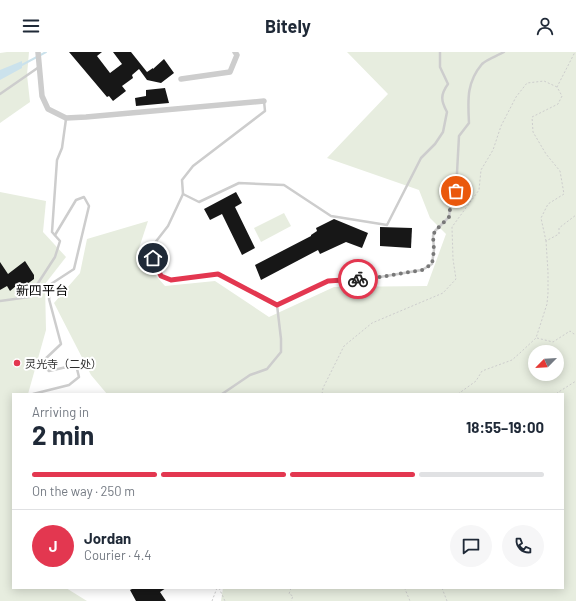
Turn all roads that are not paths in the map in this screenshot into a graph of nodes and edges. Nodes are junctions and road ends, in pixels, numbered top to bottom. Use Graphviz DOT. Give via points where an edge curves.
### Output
graph roads {
  1 [pos="235,52"];
  2 [pos="440,52"];
  3 [pos="504,52"];
  4 [pos="38,55"];
  5 [pos="39,67"];
  6 [pos="181,79"];
  7 [pos="0,94"];
  8 [pos="264,101"];
  9 [pos="66,118"];
  10 [pos="183,194"];
  11 [pos="55,235"];
  12 [pos="0,301"];
  13 [pos="277,305"];
  14 [pos="37,393"];
  15 [pos="223,393"];
  1 -- 6 [label="street" via="237,55 230,72"];
  2 -- 10 [label="lane" via="440,67 448,84 442,92 442,104 447,112 443,132 421,158 387,225 330,216 284,185 239,183 199,202"];
  3 -- 13 [label="lane" via="483,63 470,82 469,123 458,136 456,191 451,201 449,217 433,236 432,264 422,270 380,277 328,281"];
  4 -- 5 [label="street"];
  5 -- 7 [label="lane"];
  5 -- 9 [label="street" via="44,104"];
  8 -- 9 [label="street"];
  8 -- 10 [label="lane" via="265,112 193,166 182,180"];
  9 -- 11 [label="lane" via="62,148 57,160 52,232"];
  10 -- 13 [label="lane" via="168,226 154,244 153,258 161,276 171,280 218,274"];
  11 -- 12 [label="lane" via="60,241 55,257 29,298"];
  11 -- 14 [label="lane" via="76,200 84,197 89,206 74,269 51,284 49,299 61,344 41,363 49,371 71,366 77,369 80,377 69,384"];
  13 -- 15 [label="lane" via="281,352 267,369 250,375"];
}
